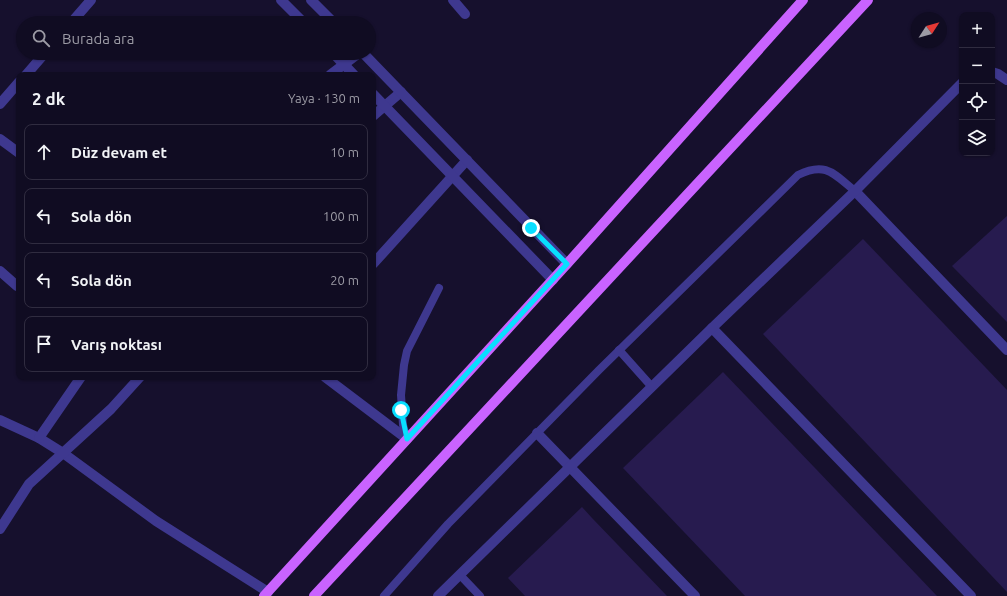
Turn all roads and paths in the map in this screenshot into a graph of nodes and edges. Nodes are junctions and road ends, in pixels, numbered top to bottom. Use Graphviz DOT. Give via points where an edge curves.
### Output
graph roads {
  1 [pos="91,0"];
  2 [pos="281,0"];
  3 [pos="312,0"];
  4 [pos="454,0"];
  5 [pos="803,0"];
  6 [pos="868,0"];
  7 [pos="465,14"];
  8 [pos="77,16"];
  9 [pos="297,16"];
  10 [pos="327,16"];
  11 [pos="39,60"];
  12 [pos="339,60"];
  13 [pos="350,60"];
  14 [pos="370,60"];
  15 [pos="344,65"];
  16 [pos="29,72"];
  17 [pos="334,72"];
  18 [pos="351,72"];
  19 [pos="995,73"];
  20 [pos="1007,80"];
  21 [pos="961,84"];
  22 [pos="16,85"];
  23 [pos="401,92"];
  24 [pos="376,97"];
  25 [pos="0,104"];
  26 [pos="385,106"];
  27 [pos="376,114"];
  28 [pos="0,139"];
  29 [pos="16,151"];
  30 [pos="467,160"];
  31 [pos="452,175"];
  32 [pos="854,191"];
  33 [pos="376,261"];
  34 [pos="567,264"];
  35 [pos="0,272"];
  36 [pos="552,280"];
  37 [pos="16,285"];
  38 [pos="439,288"];
  39 [pos="712,328"];
  40 [pos="619,350"];
  41 [pos="1007,350"];
  42 [pos="79,380"];
  43 [pos="137,380"];
  44 [pos="329,380"];
  45 [pos="652,387"];
  46 [pos="0,420"];
  47 [pos="537,433"];
  48 [pos="39,438"];
  49 [pos="407,439"];
  50 [pos="63,453"];
  51 [pos="571,467"];
  52 [pos="0,529"];
  53 [pos="460,575"];
  54 [pos="266,594"];
  55 [pos="314,596"];
  56 [pos="384,596"];
  57 [pos="438,596"];
  58 [pos="480,596"];
  59 [pos="695,596"];
  60 [pos="970,596"];
  1 -- 8 [label="street"];
  2 -- 9 [label="street"];
  3 -- 10 [label="street"];
  4 -- 7 [label="street"];
  5 -- 34 [label="main road"];
  6 -- 55 [label="main road"];
  11 -- 16 [label="street"];
  12 -- 15 [label="street"];
  13 -- 15 [label="street"];
  14 -- 23 [label="street"];
  15 -- 17 [label="street"];
  15 -- 18 [label="street"];
  19 -- 20 [label="street"];
  21 -- 32 [label="street"];
  22 -- 25 [label="street"];
  23 -- 26 [label="street"];
  23 -- 30 [label="street"];
  24 -- 26 [label="street"];
  26 -- 27 [label="street"];
  26 -- 31 [label="street"];
  28 -- 29 [label="street"];
  30 -- 31 [label="street"];
  30 -- 34 [label="street"];
  31 -- 33 [label="street"];
  31 -- 36 [label="street"];
  32 -- 39 [label="street"];
  32 -- 40 [label="lane" via="832,171 815,169 798,175"];
  32 -- 41 [label="street"];
  34 -- 36 [label="main road"];
  35 -- 37 [label="street"];
  36 -- 49 [label="main road"];
  38 -- 49 [label="lane" via="408,351 404,365 400,395"];
  39 -- 45 [label="street"];
  39 -- 60 [label="street"];
  40 -- 45 [label="lane"];
  40 -- 47 [label="lane"];
  42 -- 48 [label="street"];
  43 -- 50 [label="street" via="111,409"];
  44 -- 49 [label="street"];
  45 -- 51 [label="street"];
  46 -- 48 [label="street"];
  47 -- 51 [label="street"];
  47 -- 56 [label="lane" via="448,524"];
  48 -- 50 [label="street"];
  49 -- 54 [label="main road"];
  50 -- 52 [label="street" via="30,484"];
  50 -- 54 [label="street" via="156,521"];
  51 -- 53 [label="street"];
  51 -- 59 [label="street"];
  53 -- 57 [label="street"];
  53 -- 58 [label="lane"];
}
